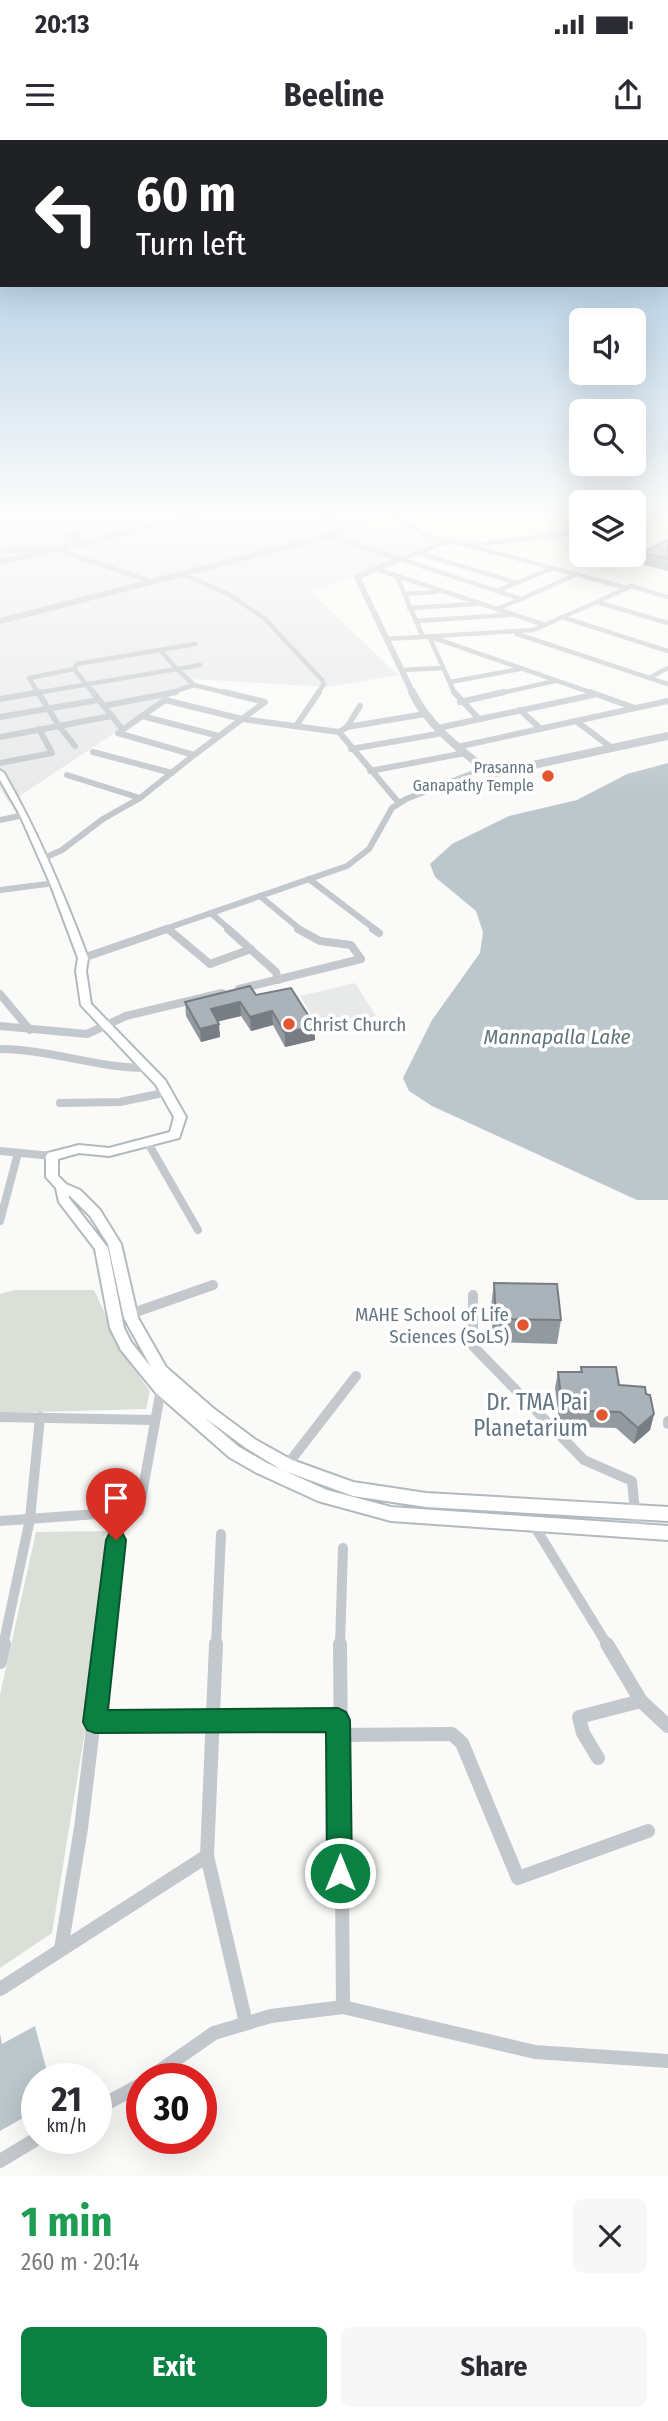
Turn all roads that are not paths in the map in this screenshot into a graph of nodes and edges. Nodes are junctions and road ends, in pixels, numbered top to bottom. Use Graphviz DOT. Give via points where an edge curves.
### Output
graph roads {
  1 [pos="51,608"];
  2 [pos="249,608"];
  3 [pos="373,608"];
  4 [pos="409,608"];
  5 [pos="494,608"];
  6 [pos="583,608"];
  7 [pos="617,608"];
  8 [pos="497,609"];
  9 [pos="515,615"];
  10 [pos="562,617"];
  11 [pos="0,621"];
  12 [pos="415,621"];
  13 [pos="668,623"];
  14 [pos="546,625"];
  15 [pos="510,632"];
  16 [pos="426,637"];
  17 [pos="387,639"];
  18 [pos="195,643"];
  19 [pos="160,650"];
  20 [pos="668,651"];
  21 [pos="200,665"];
  22 [pos="443,668"];
  23 [pos="522,668"];
  24 [pos="668,668"];
  25 [pos="74,669"];
  26 [pos="177,669"];
  27 [pos="402,670"];
  28 [pos="649,678"];
  29 [pos="557,681"];
  30 [pos="450,682"];
  31 [pos="86,684"];
  32 [pos="668,684"];
  33 [pos="194,685"];
  34 [pos="38,693"];
  35 [pos="596,694"];
  36 [pos="0,699"];
  37 [pos="98,700"];
  38 [pos="668,701"];
  39 [pos="460,702"];
  40 [pos="103,706"];
  41 [pos="360,706"];
  42 [pos="48,708"];
  43 [pos="635,708"];
  44 [pos="520,710"];
  45 [pos="425,714"];
  46 [pos="111,716"];
  47 [pos="142,716"];
  48 [pos="0,717"];
  49 [pos="242,719"];
  50 [pos="479,719"];
  51 [pos="576,721"];
  52 [pos="59,726"];
  53 [pos="296,726"];
  54 [pos="347,727"];
  55 [pos="39,729"];
  56 [pos="122,729"];
  57 [pos="541,729"];
  58 [pos="440,731"];
  59 [pos="339,733"];
  60 [pos="219,736"];
  61 [pos="668,736"];
  62 [pos="0,737"];
  63 [pos="75,746"];
  64 [pos="457,747"];
  65 [pos="612,748"];
  66 [pos="351,749"];
  67 [pos="93,752"];
  68 [pos="465,753"];
  69 [pos="194,755"];
  70 [pos="0,763"];
  71 [pos="484,769"];
  72 [pos="370,771"];
  73 [pos="0,773"];
  74 [pos="172,773"];
  75 [pos="67,775"];
  76 [pos="4,787"];
  77 [pos="140,798"];
  78 [pos="399,803"];
  79 [pos="24,815"];
  80 [pos="0,820"];
  81 [pos="42,859"];
  82 [pos="309,879"];
  83 [pos="55,883"];
  84 [pos="0,890"];
  85 [pos="260,896"];
  86 [pos="211,913"];
  87 [pos="167,928"];
  88 [pos="379,933"];
  89 [pos="251,949"];
  90 [pos="83,958"];
  91 [pos="278,980"];
  92 [pos="0,994"];
  93 [pos="104,1026"];
  94 [pos="0,1027"];
  95 [pos="30,1030"];
  96 [pos="0,1049"];
  97 [pos="146,1068"];
  98 [pos="168,1092"];
  99 [pos="60,1103"];
  100 [pos="148,1143"];
  101 [pos="0,1153"];
  102 [pos="17,1156"];
  103 [pos="52,1156"];
  104 [pos="62,1187"];
  105 [pos="1,1217"];
  106 [pos="198,1230"];
  107 [pos="213,1285"];
  108 [pos="473,1295"];
  109 [pos="130,1314"];
  110 [pos="356,1376"];
  111 [pos="161,1390"];
  112 [pos="40,1416"];
  113 [pos="0,1417"];
  114 [pos="153,1420"];
  115 [pos="283,1470"];
  116 [pos="635,1513"];
  117 [pos="668,1514"];
  118 [pos="119,1515"];
  119 [pos="30,1519"];
  120 [pos="0,1521"];
  121 [pos="532,1522"];
  122 [pos="637,1531"];
  123 [pos="668,1533"];
  124 [pos="221,1534"];
  125 [pos="344,1548"];
  126 [pos="0,1662"];
  127 [pos="641,1701"];
  128 [pos="212,1720"];
  129 [pos="338,1720"];
  130 [pos="95,1722"];
  131 [pos="668,1726"];
  132 [pos="338,1735"];
  133 [pos="598,1758"];
  134 [pos="648,1830"];
  135 [pos="207,1856"];
  136 [pos="61,1949"];
  137 [pos="0,1989"];
  138 [pos="343,2007"];
  139 [pos="246,2023"];
  140 [pos="668,2061"];
  141 [pos="170,2063"];
  142 [pos="21,2148"];
  143 [pos="0,2161"];
  1 -- 11 [label="street"];
  2 -- 53 [label="street" via="264,618 324,684"];
  3 -- 17 [label="street"];
  4 -- 12 [label="street"];
  5 -- 8 [label="street"];
  6 -- 10 [label="street"];
  7 -- 13 [label="street"];
  8 -- 9 [label="street"];
  9 -- 12 [label="street"];
  9 -- 14 [label="street"];
  10 -- 14 [label="street"];
  10 -- 20 [label="street"];
  12 -- 16 [label="street"];
  14 -- 15 [label="street"];
  15 -- 16 [label="street"];
  15 -- 28 [label="street"];
  16 -- 17 [label="street"];
  16 -- 22 [label="street"];
  16 -- 23 [label="street"];
  17 -- 27 [label="street"];
  18 -- 19 [label="street"];
  19 -- 25 [label="street" via="77,664"];
  19 -- 26 [label="street"];
  21 -- 26 [label="street"];
  22 -- 27 [label="street"];
  22 -- 30 [label="street"];
  23 -- 29 [label="street"];
  23 -- 30 [label="street"];
  24 -- 28 [label="street"];
  25 -- 31 [label="street"];
  25 -- 34 [label="street" via="29,678"];
  26 -- 31 [label="street"];
  26 -- 33 [label="street"];
  27 -- 45 [label="street"];
  28 -- 32 [label="street"];
  29 -- 35 [label="street"];
  29 -- 39 [label="street"];
  30 -- 39 [label="street"];
  31 -- 34 [label="street"];
  31 -- 37 [label="street"];
  33 -- 40 [label="street"];
  33 -- 49 [label="street" via="265,702"];
  34 -- 36 [label="street"];
  34 -- 42 [label="street"];
  35 -- 43 [label="street"];
  35 -- 44 [label="street"];
  37 -- 40 [label="street"];
  37 -- 42 [label="street"];
  38 -- 43 [label="street"];
  39 -- 50 [label="street"];
  40 -- 46 [label="street"];
  41 -- 54 [label="street"];
  42 -- 48 [label="street"];
  42 -- 52 [label="street"];
  43 -- 51 [label="street"];
  44 -- 50 [label="street"];
  44 -- 57 [label="street"];
  45 -- 54 [label="street"];
  45 -- 58 [label="street"];
  46 -- 52 [label="street"];
  46 -- 56 [label="street"];
  47 -- 49 [label="street" via="165,699"];
  47 -- 56 [label="street"];
  47 -- 60 [label="street"];
  49 -- 53 [label="street"];
  49 -- 60 [label="street"];
  50 -- 58 [label="street"];
  51 -- 57 [label="street"];
  51 -- 65 [label="street"];
  52 -- 55 [label="street"];
  52 -- 63 [label="street"];
  53 -- 59 [label="street"];
  54 -- 59 [label="street"];
  55 -- 62 [label="street"];
  55 -- 70 [label="street" via="52,753"];
  56 -- 69 [label="street" via="118,733"];
  57 -- 64 [label="street"];
  58 -- 64 [label="street"];
  58 -- 66 [label="street"];
  59 -- 66 [label="street"];
  60 -- 69 [label="street"];
  61 -- 65 [label="street"];
  64 -- 68 [label="street"];
  65 -- 71 [label="street" via="491,774"];
  66 -- 72 [label="street"];
  67 -- 74 [label="street"];
  68 -- 71 [label="street"];
  68 -- 72 [label="street"];
  69 -- 74 [label="street"];
  71 -- 78 [label="street"];
  72 -- 78 [label="street"];
  73 -- 76 [label="main road"];
  74 -- 77 [label="street"];
  75 -- 77 [label="street"];
  76 -- 79 [label="main road"];
  77 -- 81 [label="street"];
  78 -- 82 [label="street" via="359,860"];
  79 -- 80 [label="street"];
  79 -- 81 [label="main road"];
  81 -- 83 [label="main road"];
  82 -- 85 [label="street"];
  82 -- 88 [label="street"];
  83 -- 84 [label="street"];
  83 -- 90 [label="main road"];
  85 -- 86 [label="street"];
  85 -- 91 [label="street" via="315,940 344,941 361,959"];
  86 -- 87 [label="street"];
  86 -- 89 [label="street"];
  87 -- 89 [label="street" via="210,964"];
  87 -- 90 [label="street"];
  89 -- 91 [label="street" via="276,972"];
  90 -- 93 [label="main road" via="86,1005"];
  91 -- 93 [label="street" via="126,1016"];
  92 -- 95 [label="street"];
  93 -- 95 [label="street" via="87,1034"];
  93 -- 97 [label="main road"];
  94 -- 95 [label="street"];
  96 -- 97 [label="street" via="22,1049 112,1068"];
  97 -- 98 [label="main road"];
  98 -- 99 [label="street" via="120,1102"];
  98 -- 100 [label="main road" via="180,1117 175,1135"];
  100 -- 103 [label="main road" via="109,1152 79,1149"];
  100 -- 106 [label="street"];
  101 -- 102 [label="street"];
  102 -- 103 [label="street"];
  102 -- 105 [label="street"];
  103 -- 104 [label="main road" via="52,1177"];
  104 -- 109 [label="main road" via="76,1193 95,1213 114,1244"];
  104 -- 111 [label="main road" via="63,1199 101,1248 117,1328"];
  107 -- 109 [label="street"];
  108 -- 116 [label="street" via="473,1346 584,1461 632,1481"];
  109 -- 115 [label="main road" via="161,1371"];
  110 -- 115 [label="street"];
  111 -- 114 [label="street"];
  111 -- 115 [label="main road" via="234,1452"];
  112 -- 113 [label="street"];
  112 -- 114 [label="street"];
  112 -- 119 [label="street"];
  114 -- 118 [label="street" via="139,1511"];
  115 -- 116 [label="main road" via="353,1489 426,1500"];
  115 -- 121 [label="main road" via="324,1496 391,1514"];
  116 -- 117 [label="main road"];
  116 -- 122 [label="street"];
  118 -- 119 [label="street"];
  118 -- 130 [label="street"];
  119 -- 120 [label="street"];
  119 -- 126 [label="street"];
  121 -- 122 [label="main road"];
  121 -- 127 [label="street"];
  122 -- 123 [label="main road"];
  124 -- 128 [label="street"];
  125 -- 129 [label="street"];
  127 -- 131 [label="street"];
  127 -- 133 [label="street" via="579,1717"];
  128 -- 129 [label="street"];
  128 -- 130 [label="street"];
  128 -- 135 [label="street"];
  129 -- 132 [label="street"];
  130 -- 136 [label="street"];
  132 -- 134 [label="street" via="452,1734 462,1743 518,1878"];
  132 -- 138 [label="street"];
  135 -- 136 [label="street"];
  135 -- 139 [label="street"];
  136 -- 137 [label="street"];
  138 -- 139 [label="street"];
  138 -- 140 [label="street" via="535,2052"];
  139 -- 141 [label="street" via="214,2032"];
  142 -- 143 [label="street"];
}
